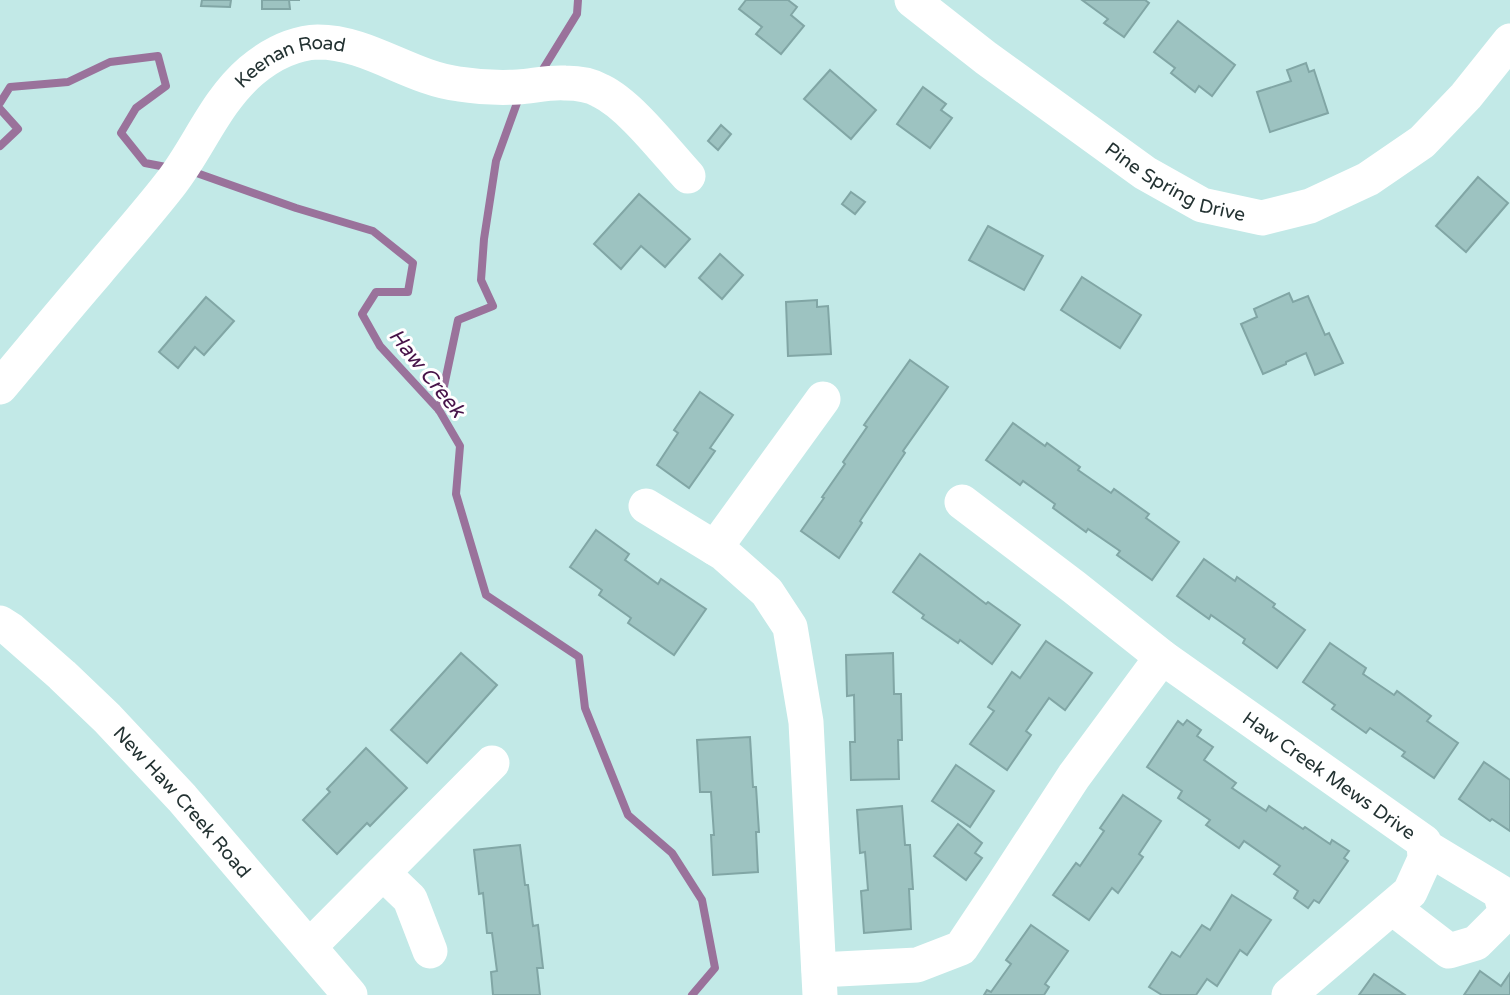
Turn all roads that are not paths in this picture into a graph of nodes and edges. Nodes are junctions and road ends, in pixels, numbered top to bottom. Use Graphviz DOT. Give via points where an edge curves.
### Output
graph roads {
  1 [pos="912,0"];
  2 [pos="1510,41"];
  3 [pos="688,176"];
  4 [pos="0,387"];
  5 [pos="823,399"];
  6 [pos="962,502"];
  7 [pos="646,506"];
  8 [pos="715,548"];
  9 [pos="0,623"];
  10 [pos="1162,657"];
  11 [pos="492,763"];
  12 [pos="1424,846"];
  13 [pos="383,873"];
  14 [pos="1393,908"];
  15 [pos="310,946"];
  16 [pos="430,951"];
  17 [pos="819,983"];
  18 [pos="350,995"];
  19 [pos="1289,995"];
  1 -- 2 [label="street, Pine Spring Drive" via="1145,173 1202,205 1262,218 1310,206 1368,179 1422,142"];
  3 -- 4 [label="street, Keenan Road" via="622,106 599,89 565,83 494,87 440,81 337,44 298,45 248,73 214,115 173,181"];
  5 -- 8 [label="street"];
  6 -- 10 [label="street, Haw Creek Mews Drive"];
  7 -- 8 [label="street"];
  8 -- 17 [label="street" via="767,592 790,626 806,722"];
  9 -- 15 [label="street, New Haw Creek Road" via="107,718"];
  10 -- 12 [label="street, Haw Creek Mews Drive"];
  10 -- 17 [label="street" via="1074,776 961,948 917,965"];
  11 -- 13 [label="street"];
  12 -- 14 [label="street, Haw Creek Mews Drive" via="1425,859 1410,892"];
  12 -- 14 [label="street" via="1500,891 1506,913 1476,943 1449,951"];
  13 -- 15 [label="street"];
  13 -- 16 [label="street" via="410,899"];
  14 -- 19 [label="street, Haw Creek Mews Drive"];
  15 -- 18 [label="street, New Haw Creek Road"];
}
